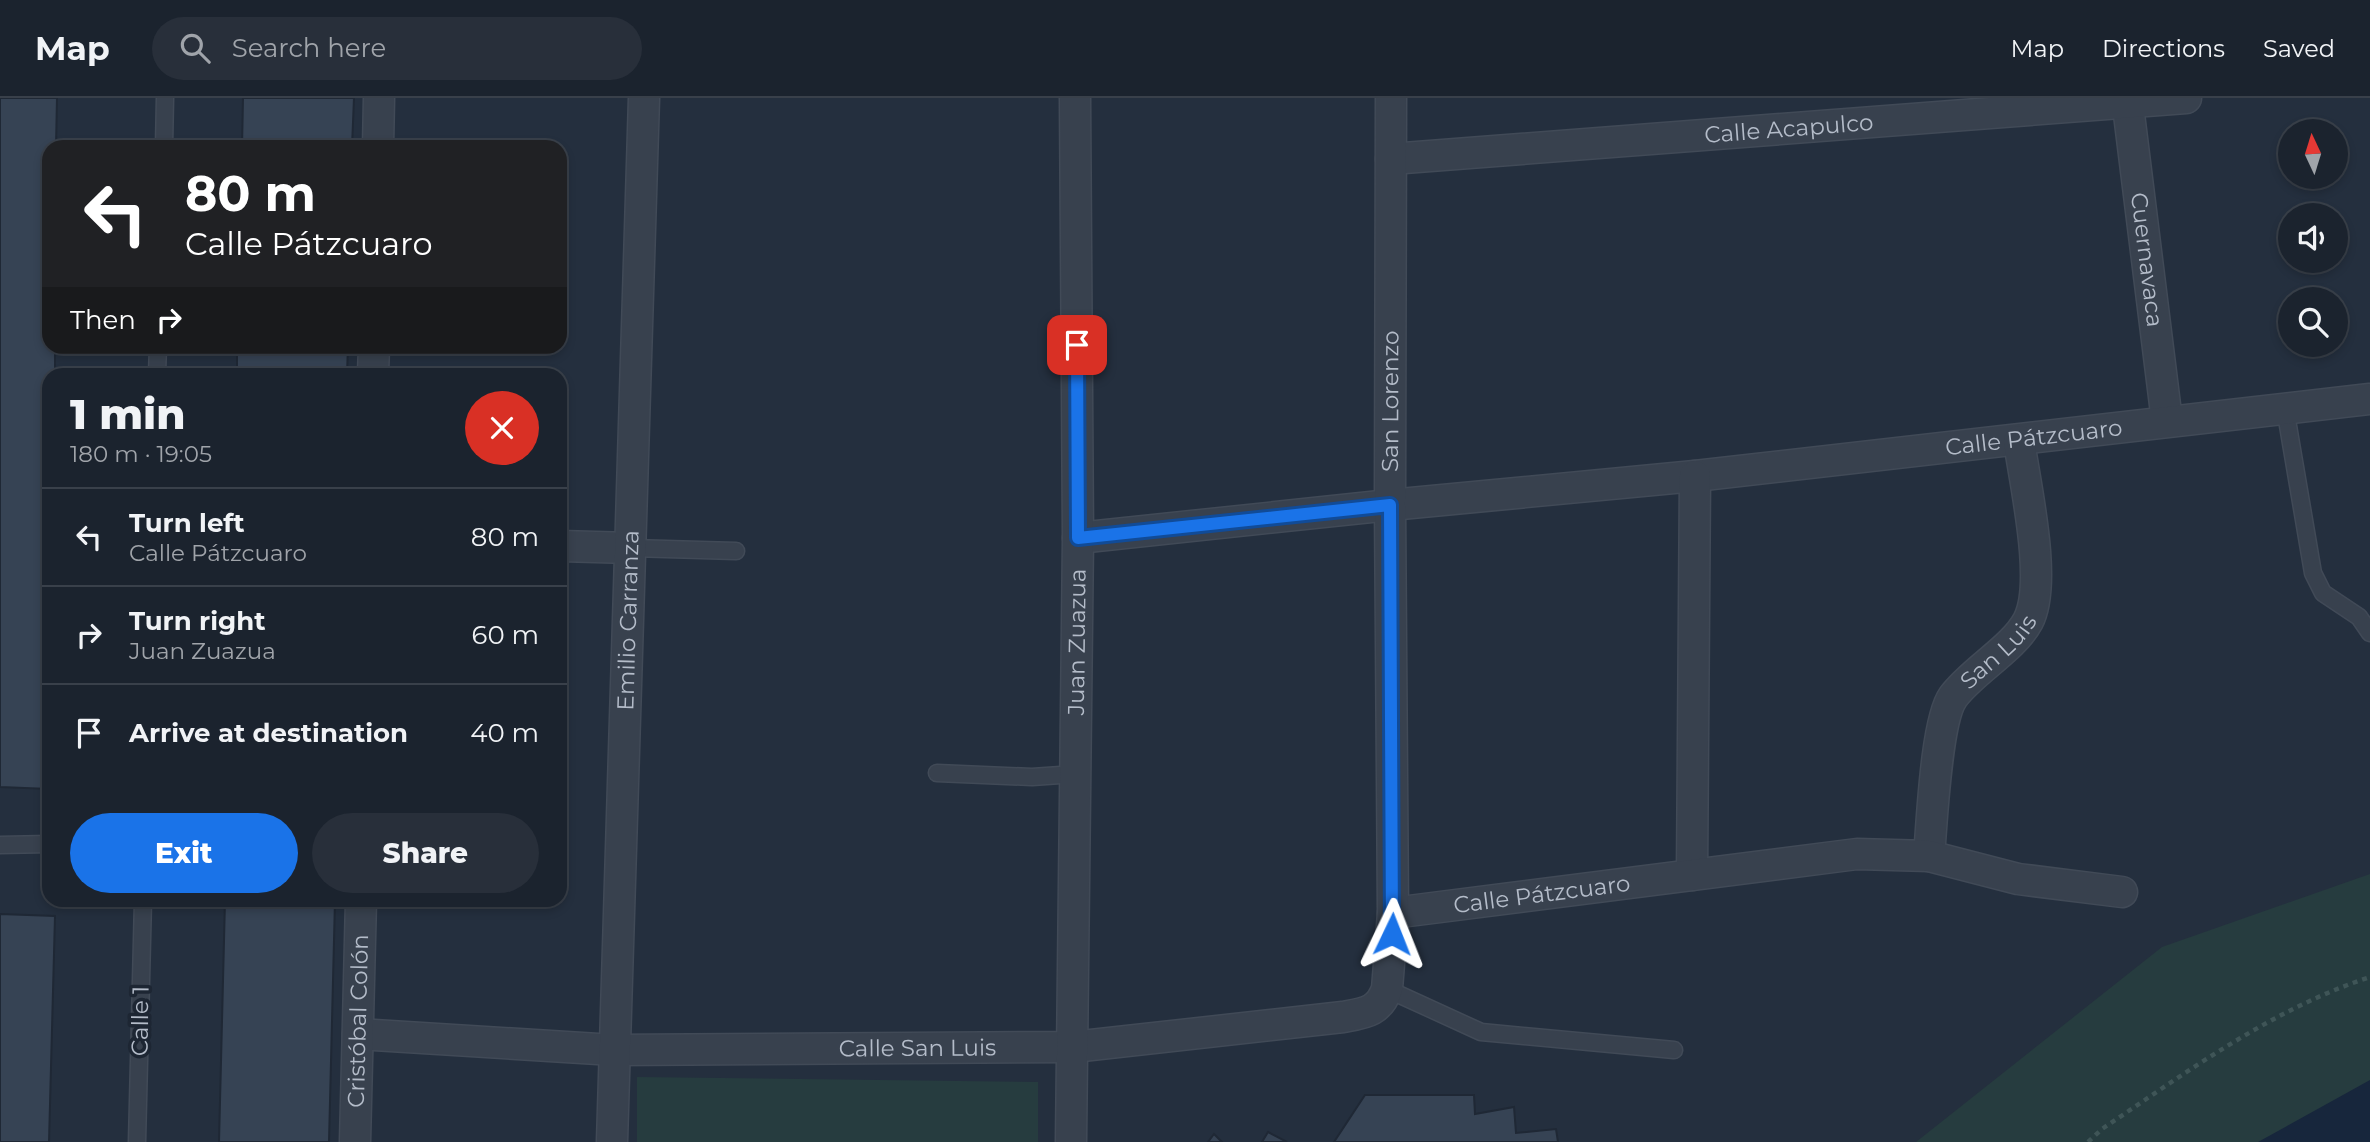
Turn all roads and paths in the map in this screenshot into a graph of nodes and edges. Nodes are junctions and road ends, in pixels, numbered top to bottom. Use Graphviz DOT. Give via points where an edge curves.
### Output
graph roads {
  1 [pos="165,98"];
  2 [pos="379,98"];
  3 [pos="644,98"];
  4 [pos="1075,98"];
  5 [pos="1391,98"];
  6 [pos="2186,98"];
  7 [pos="2127,100"];
  8 [pos="164,140"];
  9 [pos="378,140"];
  10 [pos="1391,159"];
  11 [pos="2370,399"];
  12 [pos="2285,408"];
  13 [pos="2167,421"];
  14 [pos="2019,441"];
  15 [pos="1695,476"];
  16 [pos="1390,505"];
  17 [pos="1078,538"];
  18 [pos="567,546"];
  19 [pos="631,548"];
  20 [pos="736,551"];
  21 [pos="2370,633"];
  22 [pos="937,773"];
  23 [pos="1075,774"];
  24 [pos="42,844"];
  25 [pos="0,845"];
  26 [pos="1929,856"];
  27 [pos="1692,875"];
  28 [pos="2122,892"];
  29 [pos="142,907"];
  30 [pos="361,907"];
  31 [pos="1393,913"];
  32 [pos="2370,977"];
  33 [pos="1388,989"];
  34 [pos="358,1034"];
  35 [pos="1073,1047"];
  36 [pos="614,1050"];
  37 [pos="1674,1050"];
  38 [pos="137,1142"];
  39 [pos="355,1142"];
  40 [pos="612,1142"];
  41 [pos="1071,1142"];
  42 [pos="2088,1142"];
  1 -- 8 [label="lane"];
  2 -- 9 [label="street"];
  3 -- 19 [label="street, Emilio Carranza"];
  4 -- 17 [label="street, Juan Zuazua"];
  5 -- 10 [label="street, San Lorenzo"];
  6 -- 7 [label="street, Calle Acapulco"];
  7 -- 10 [label="street, Calle Acapulco"];
  7 -- 13 [label="street, Cuernavaca"];
  10 -- 16 [label="street, San Lorenzo"];
  11 -- 12 [label="street, Calle Pátzcuaro"];
  12 -- 13 [label="street, Calle Pátzcuaro"];
  12 -- 21 [label="lane" via="2313,573 2323,593 2359,617"];
  13 -- 14 [label="street, Calle Pátzcuaro"];
  14 -- 15 [label="street, Calle Pátzcuaro"];
  14 -- 26 [label="street, San Luis" via="2036,559 2036,590 2028,621 1951,699 1941,736"];
  15 -- 16 [label="street, Calle Pátzcuaro"];
  15 -- 27 [label="street"];
  16 -- 17 [label="street, Calle Pátzcuaro"];
  16 -- 31 [label="street, San Lorenzo"];
  17 -- 23 [label="street, Juan Zuazua"];
  18 -- 19 [label="street"];
  19 -- 20 [label="lane"];
  19 -- 36 [label="street, Emilio Carranza"];
  22 -- 23 [label="lane"];
  23 -- 35 [label="street, Juan Zuazua"];
  24 -- 25 [label="lane"];
  26 -- 27 [label="street, Calle Pátzcuaro" via="1857,854"];
  26 -- 28 [label="street, Calle Pátzcuaro" via="2018,879"];
  27 -- 31 [label="street, Calle Pátzcuaro"];
  29 -- 38 [label="lane, Calle 1"];
  30 -- 34 [label="street, Cristóbal Colón"];
  31 -- 33 [label="street"];
  32 -- 42 [label="path" via="2330,990 2221,1048"];
  33 -- 35 [label="street, Calle San Luis" via="1376,1009 1364,1014"];
  33 -- 37 [label="lane" via="1481,1032"];
  34 -- 36 [label="street, Calle San Luis"];
  34 -- 39 [label="street, Cristóbal Colón"];
  35 -- 36 [label="street, Calle San Luis"];
  35 -- 41 [label="street, Juan Zuazua"];
  36 -- 40 [label="street, Emilio Carranza"];
}
